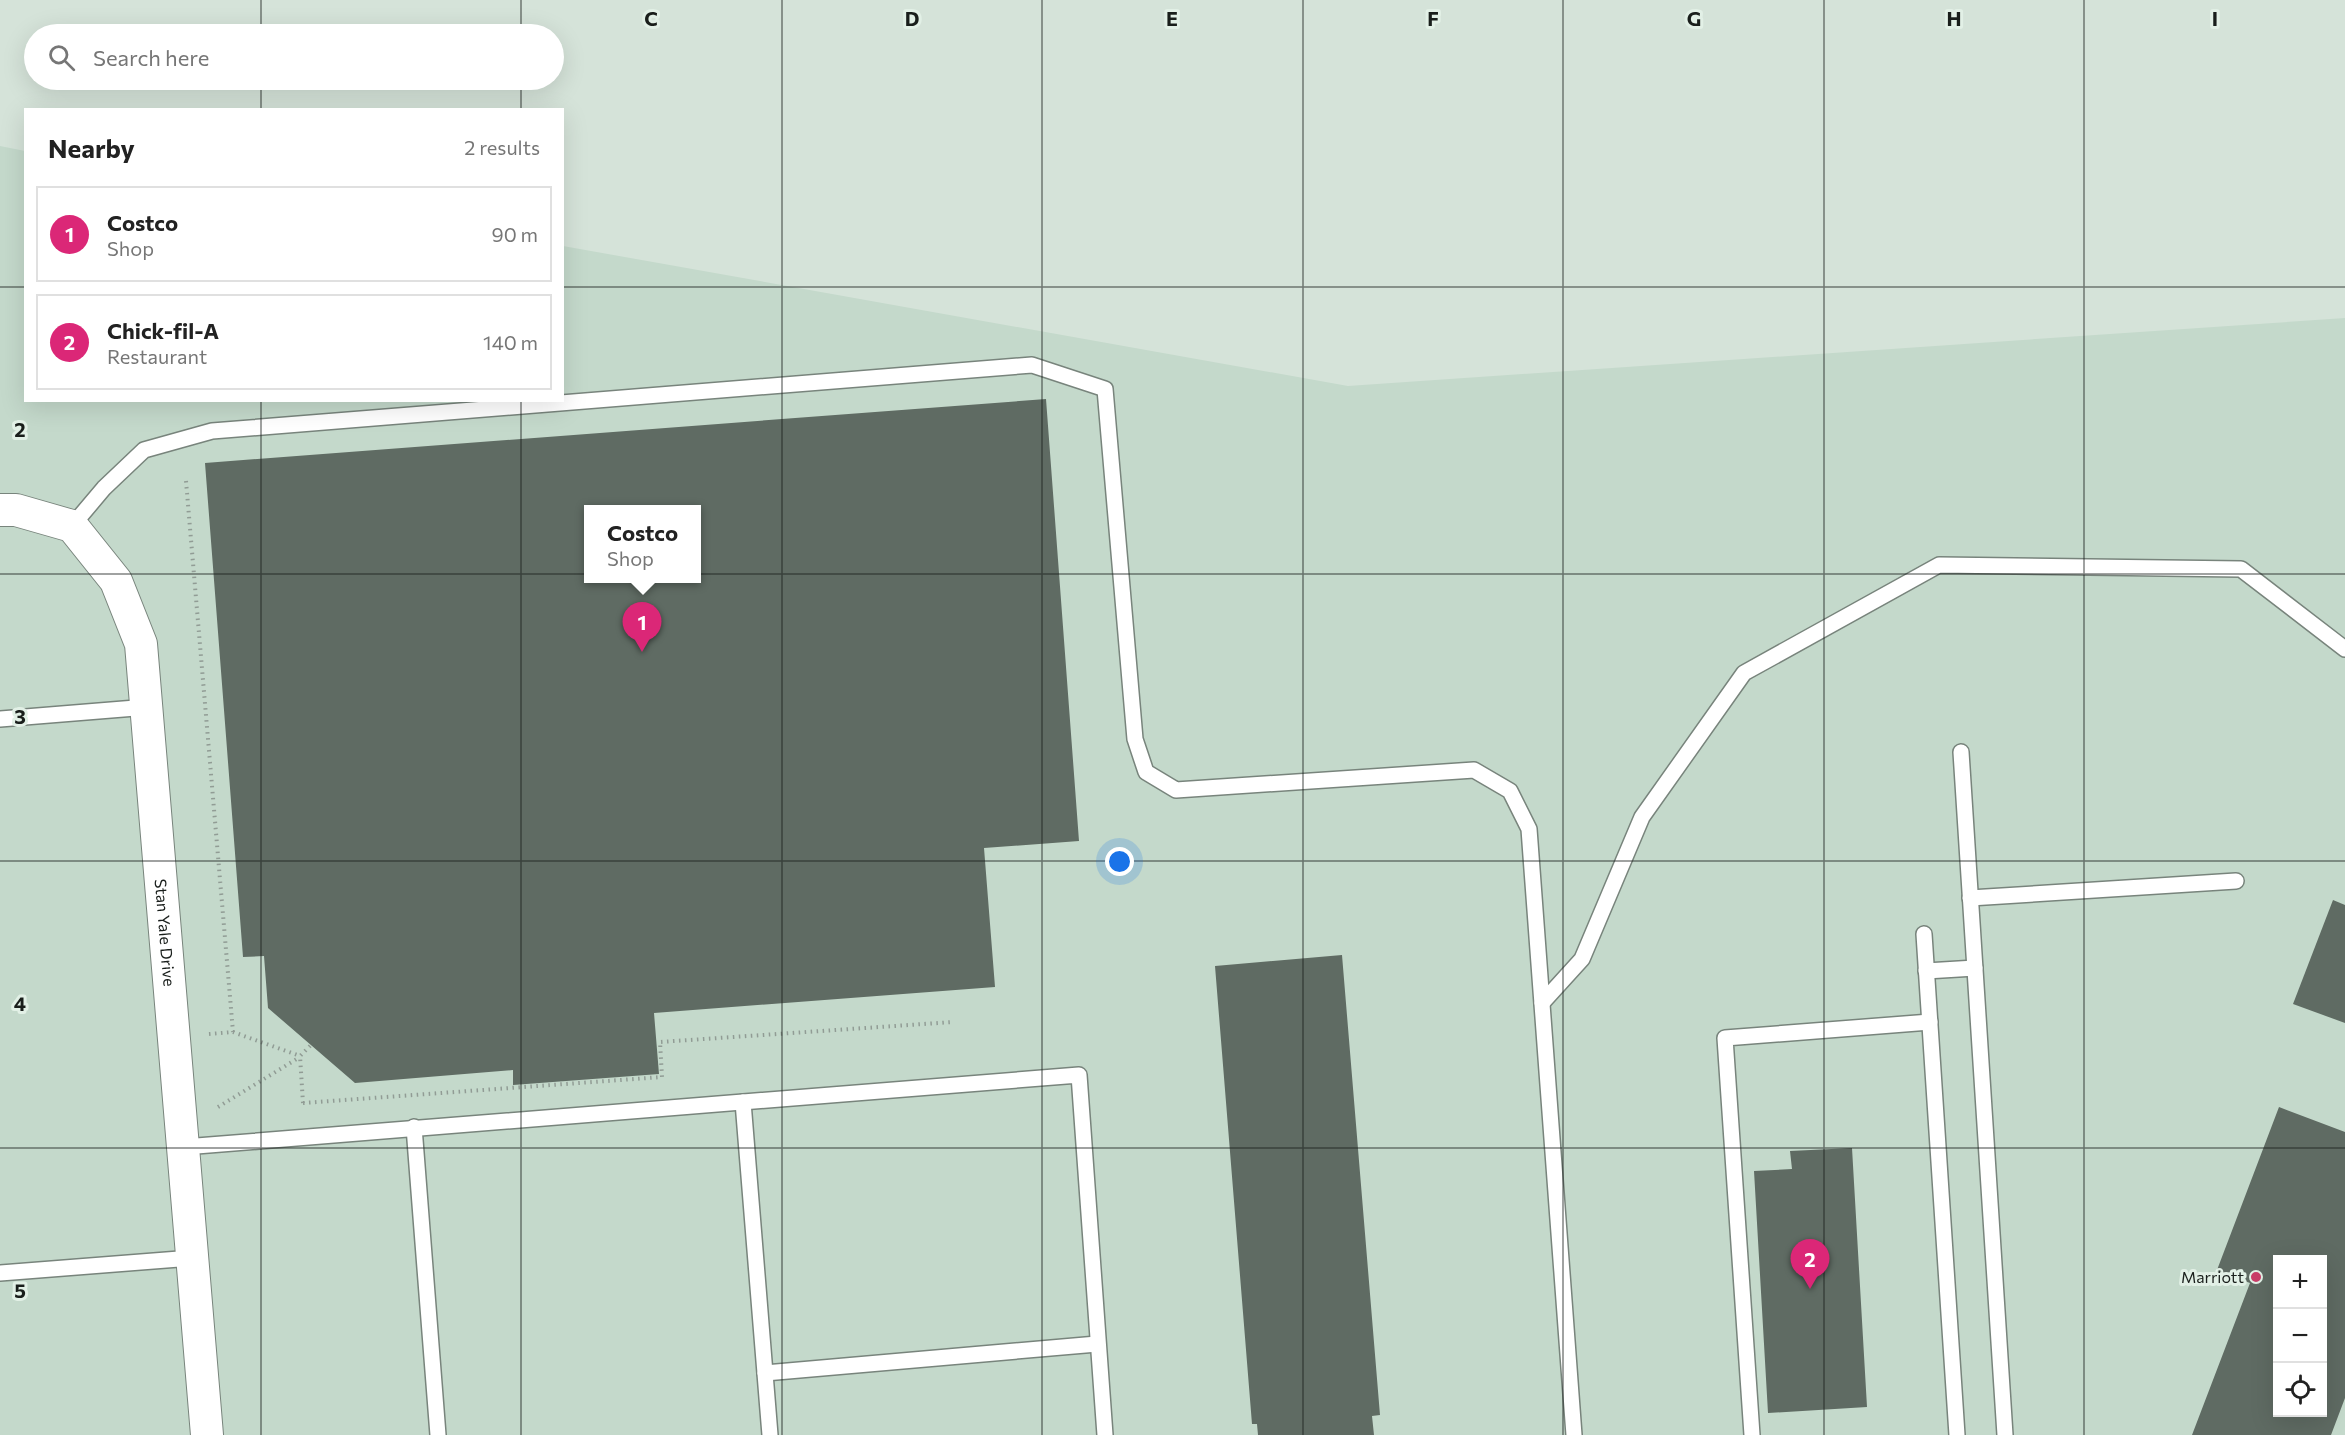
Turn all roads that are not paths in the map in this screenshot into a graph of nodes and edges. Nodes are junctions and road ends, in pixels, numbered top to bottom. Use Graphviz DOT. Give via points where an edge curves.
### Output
graph roads {
  1 [pos="0,510"];
  2 [pos="72,526"];
  3 [pos="2345,649"];
  4 [pos="148,707"];
  5 [pos="0,719"];
  6 [pos="1962,752"];
  7 [pos="2236,881"];
  8 [pos="1970,898"];
  9 [pos="1924,934"];
  10 [pos="1975,968"];
  11 [pos="1926,971"];
  12 [pos="1542,1003"];
  13 [pos="1930,1022"];
  14 [pos="743,1102"];
  15 [pos="414,1126"];
  16 [pos="184,1147"];
  17 [pos="192,1258"];
  18 [pos="0,1273"];
  19 [pos="1097,1344"];
  20 [pos="765,1373"];
  21 [pos="207,1435"];
  22 [pos="438,1435"];
  23 [pos="770,1435"];
  24 [pos="1105,1435"];
  25 [pos="1574,1435"];
  26 [pos="1752,1435"];
  27 [pos="1957,1435"];
  28 [pos="2005,1435"];
  1 -- 2 [label="street" via="16,510"];
  2 -- 4 [label="street, Stan Yale Drive" via="116,581 141,644"];
  2 -- 12 [label="lane" via="144,450 212,431 1032,365 1104,389 1135,739 1146,772 1176,790 1474,770 1510,791 1529,829"];
  3 -- 12 [label="lane" via="2241,568 1939,565 1744,673 1642,817 1582,959"];
  4 -- 5 [label="lane"];
  4 -- 16 [label="street, Stan Yale Drive"];
  6 -- 8 [label="lane"];
  7 -- 8 [label="lane"];
  8 -- 10 [label="lane"];
  9 -- 11 [label="lane"];
  10 -- 11 [label="lane"];
  10 -- 28 [label="lane"];
  11 -- 13 [label="lane"];
  12 -- 25 [label="lane"];
  13 -- 26 [label="lane" via="1725,1038"];
  13 -- 27 [label="lane"];
  14 -- 15 [label="lane"];
  14 -- 19 [label="lane" via="1079,1076"];
  14 -- 20 [label="lane"];
  15 -- 16 [label="lane"];
  15 -- 22 [label="lane"];
  16 -- 17 [label="street, Stan Yale Drive"];
  17 -- 18 [label="lane"];
  17 -- 21 [label="street, Stan Yale Drive"];
  19 -- 20 [label="lane"];
  19 -- 24 [label="lane"];
  20 -- 23 [label="lane"];
}
